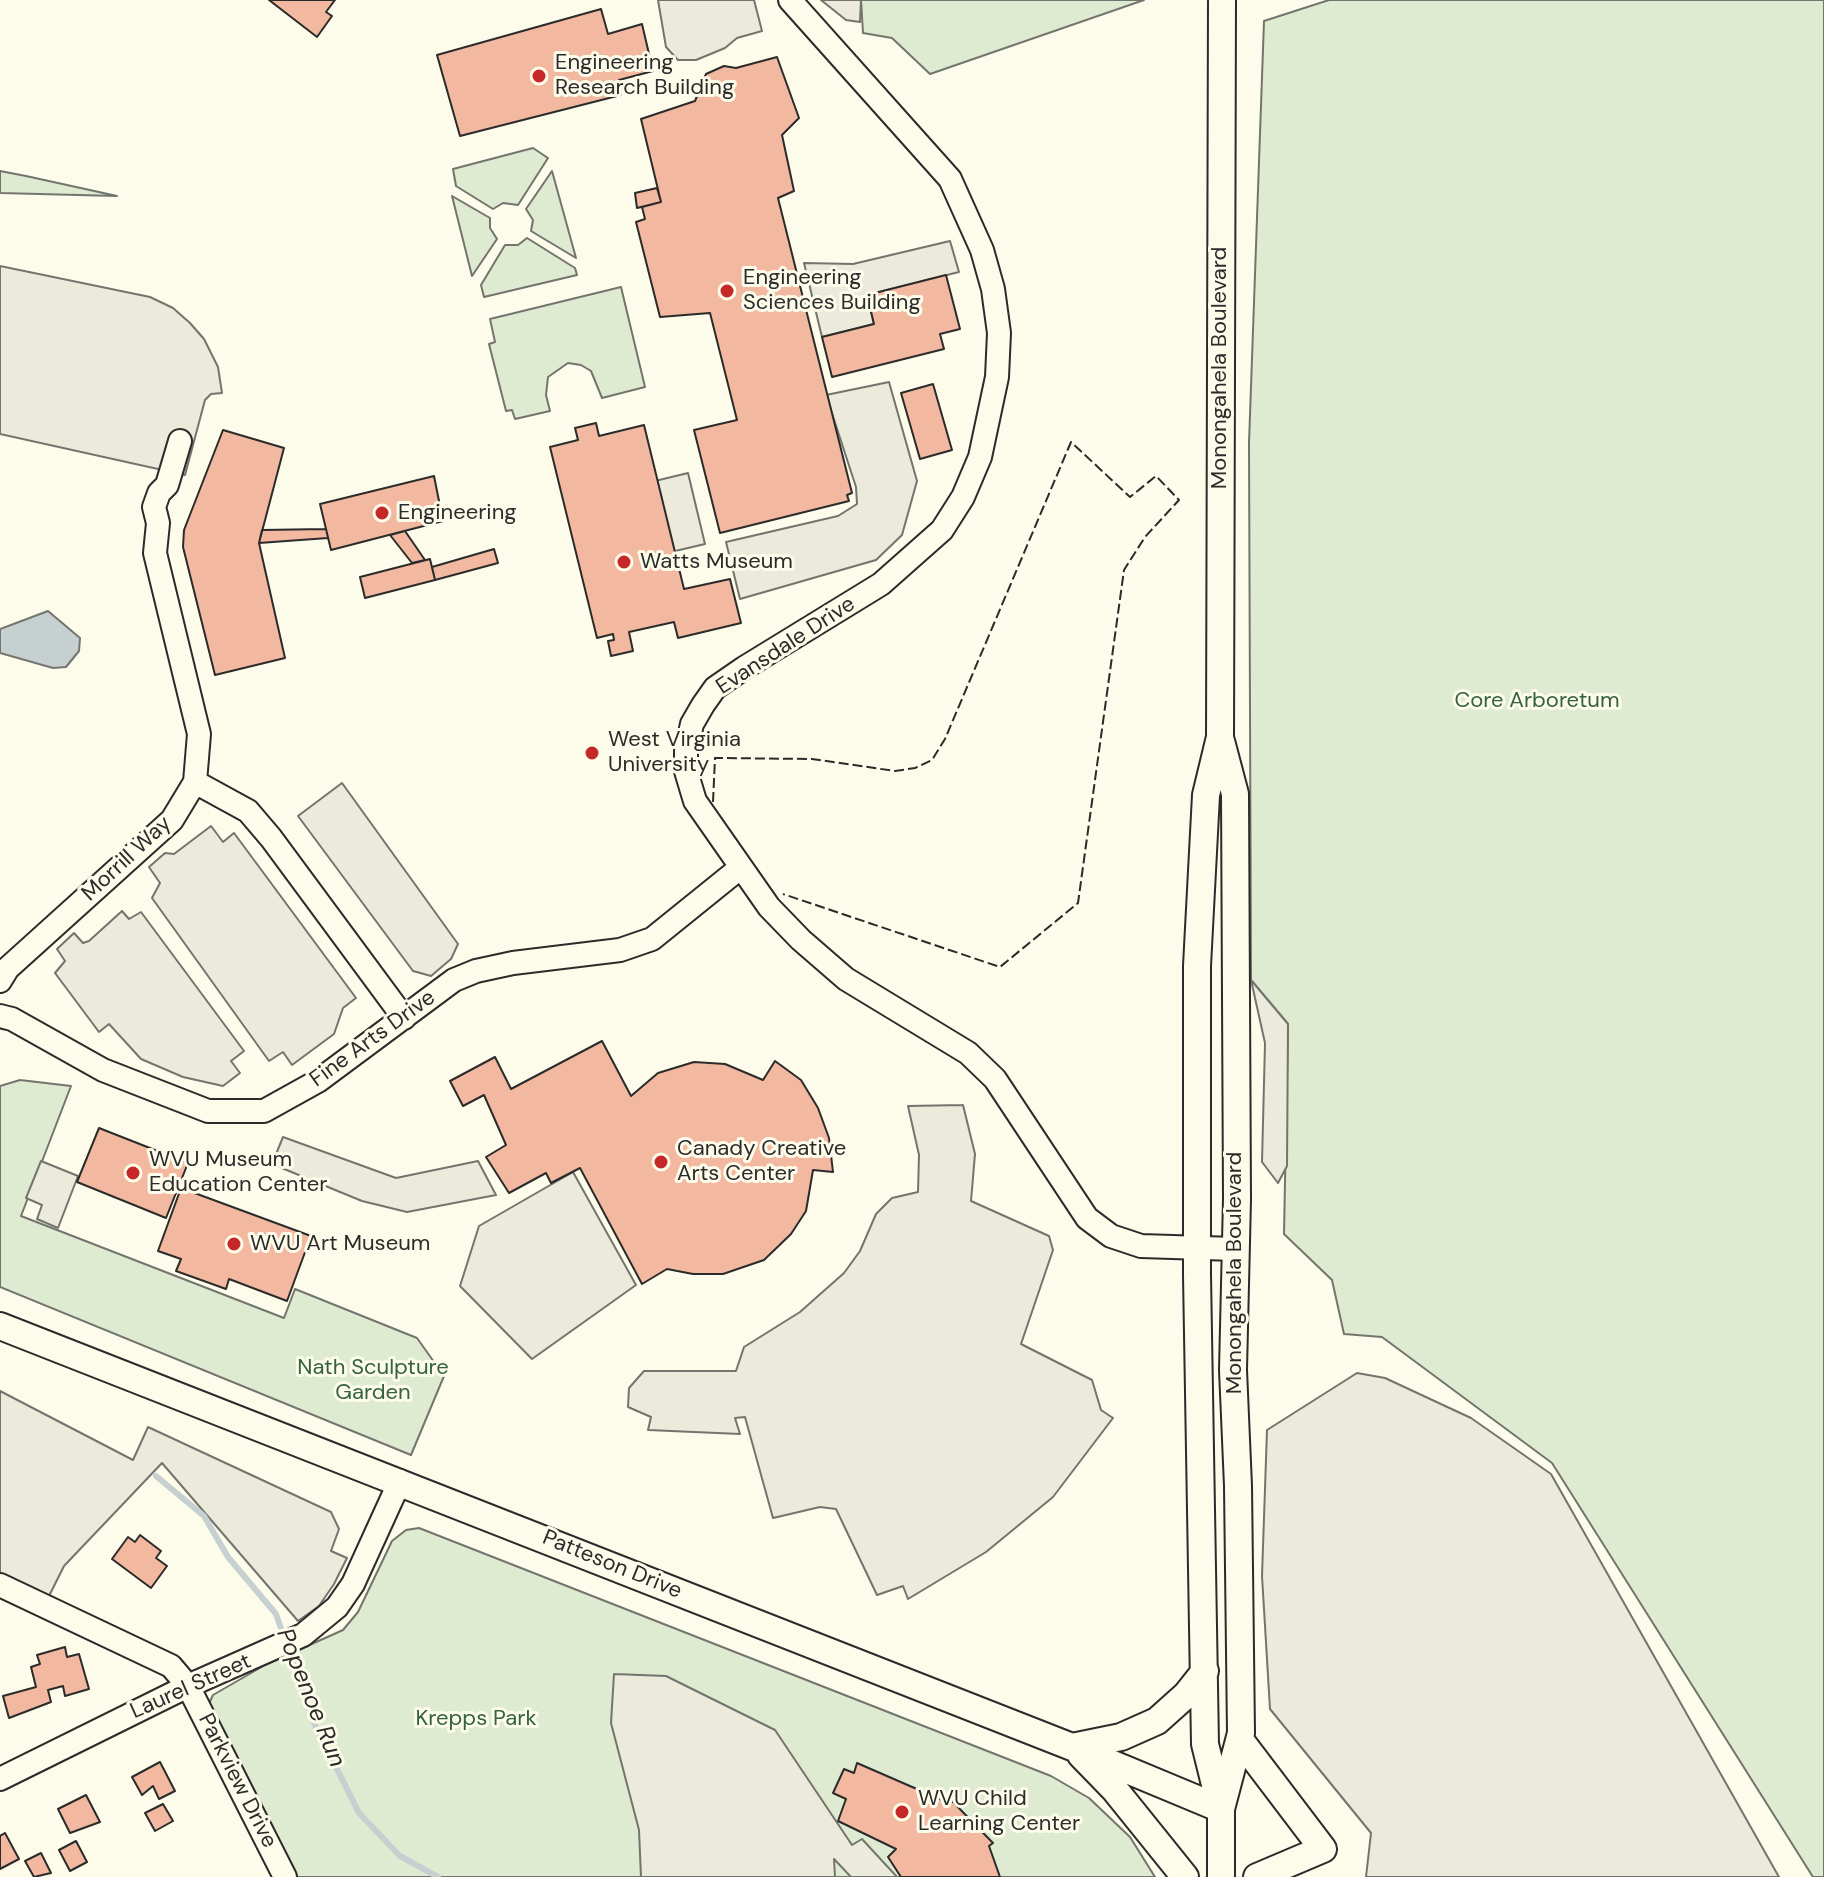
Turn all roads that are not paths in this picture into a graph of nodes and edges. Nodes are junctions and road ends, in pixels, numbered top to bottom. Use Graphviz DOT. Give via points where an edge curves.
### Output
graph roads {
  1 [pos="790,0"];
  2 [pos="1222,0"];
  3 [pos="180,441"];
  4 [pos="1220,737"];
  5 [pos="195,782"];
  6 [pos="740,868"];
  7 [pos="0,981"];
  8 [pos="0,1016"];
  9 [pos="404,1018"];
  10 [pos="1198,1248"];
  11 [pos="1235,1249"];
  12 [pos="0,1326"];
  13 [pos="400,1481"];
  14 [pos="0,1585"];
  15 [pos="1205,1671"];
  16 [pos="188,1686"];
  17 [pos="1241,1741"];
  18 [pos="1072,1747"];
  19 [pos="0,1779"];
  20 [pos="1221,1809"];
  21 [pos="285,1877"];
  22 [pos="1185,1877"];
  23 [pos="1221,1877"];
  24 [pos="1257,1877"];
  1 -- 6 [label="street, Evansdale Drive" via="950,179 993,289 997,377 980,457 942,530 881,584 715,688 692,724 686,771 695,801"];
  2 -- 4 [label="main road, Monongahela Boulevard"];
  3 -- 5 [label="street, Morrill Way" via="155,553 199,734"];
  4 -- 10 [label="main road, Monongahela Boulevard" via="1206,795 1197,966"];
  4 -- 11 [label="main road, Monongahela Boulevard" via="1235,794"];
  5 -- 7 [label="street, Morrill Way" via="172,820 8,968"];
  5 -- 9 [label="street" via="230,799 256,820"];
  6 -- 9 [label="street, Fine Arts Drive" via="652,939 620,950 476,971 454,980"];
  6 -- 10 [label="street, Evansdale Drive" via="769,907 846,979 968,1053 995,1079 1087,1218 1111,1236 1141,1246"];
  8 -- 9 [label="street, Fine Arts Drive" via="103,1070 208,1111 237,1113 264,1111 287,1100"];
  10 -- 11 [label="street, Evansdale Drive"];
  10 -- 15 [label="main road, Monongahela Boulevard"];
  11 -- 17 [label="main road, Monongahela Boulevard"];
  12 -- 13 [label="main road, Patteson Drive"];
  13 -- 16 [label="street, Laurel Street" via="353,1584 337,1607 303,1635"];
  13 -- 18 [label="main road, Patteson Drive"];
  14 -- 16 [label="street" via="171,1666"];
  15 -- 18 [label="main road" via="1157,1721 1121,1737"];
  15 -- 20 [label="main road, Monongahela Boulevard" via="1205,1744"];
  16 -- 19 [label="street, Laurel Street"];
  16 -- 21 [label="street, Parkview Drive"];
  17 -- 20 [label="main road, Monongahela Boulevard"];
  17 -- 24 [label="main road" via="1323,1849"];
  18 -- 20 [label="main road, Patteson Drive"];
  18 -- 22 [label="main road" via="1115,1790"];
  20 -- 23 [label="main road, Monongahela Boulevard"];
}
